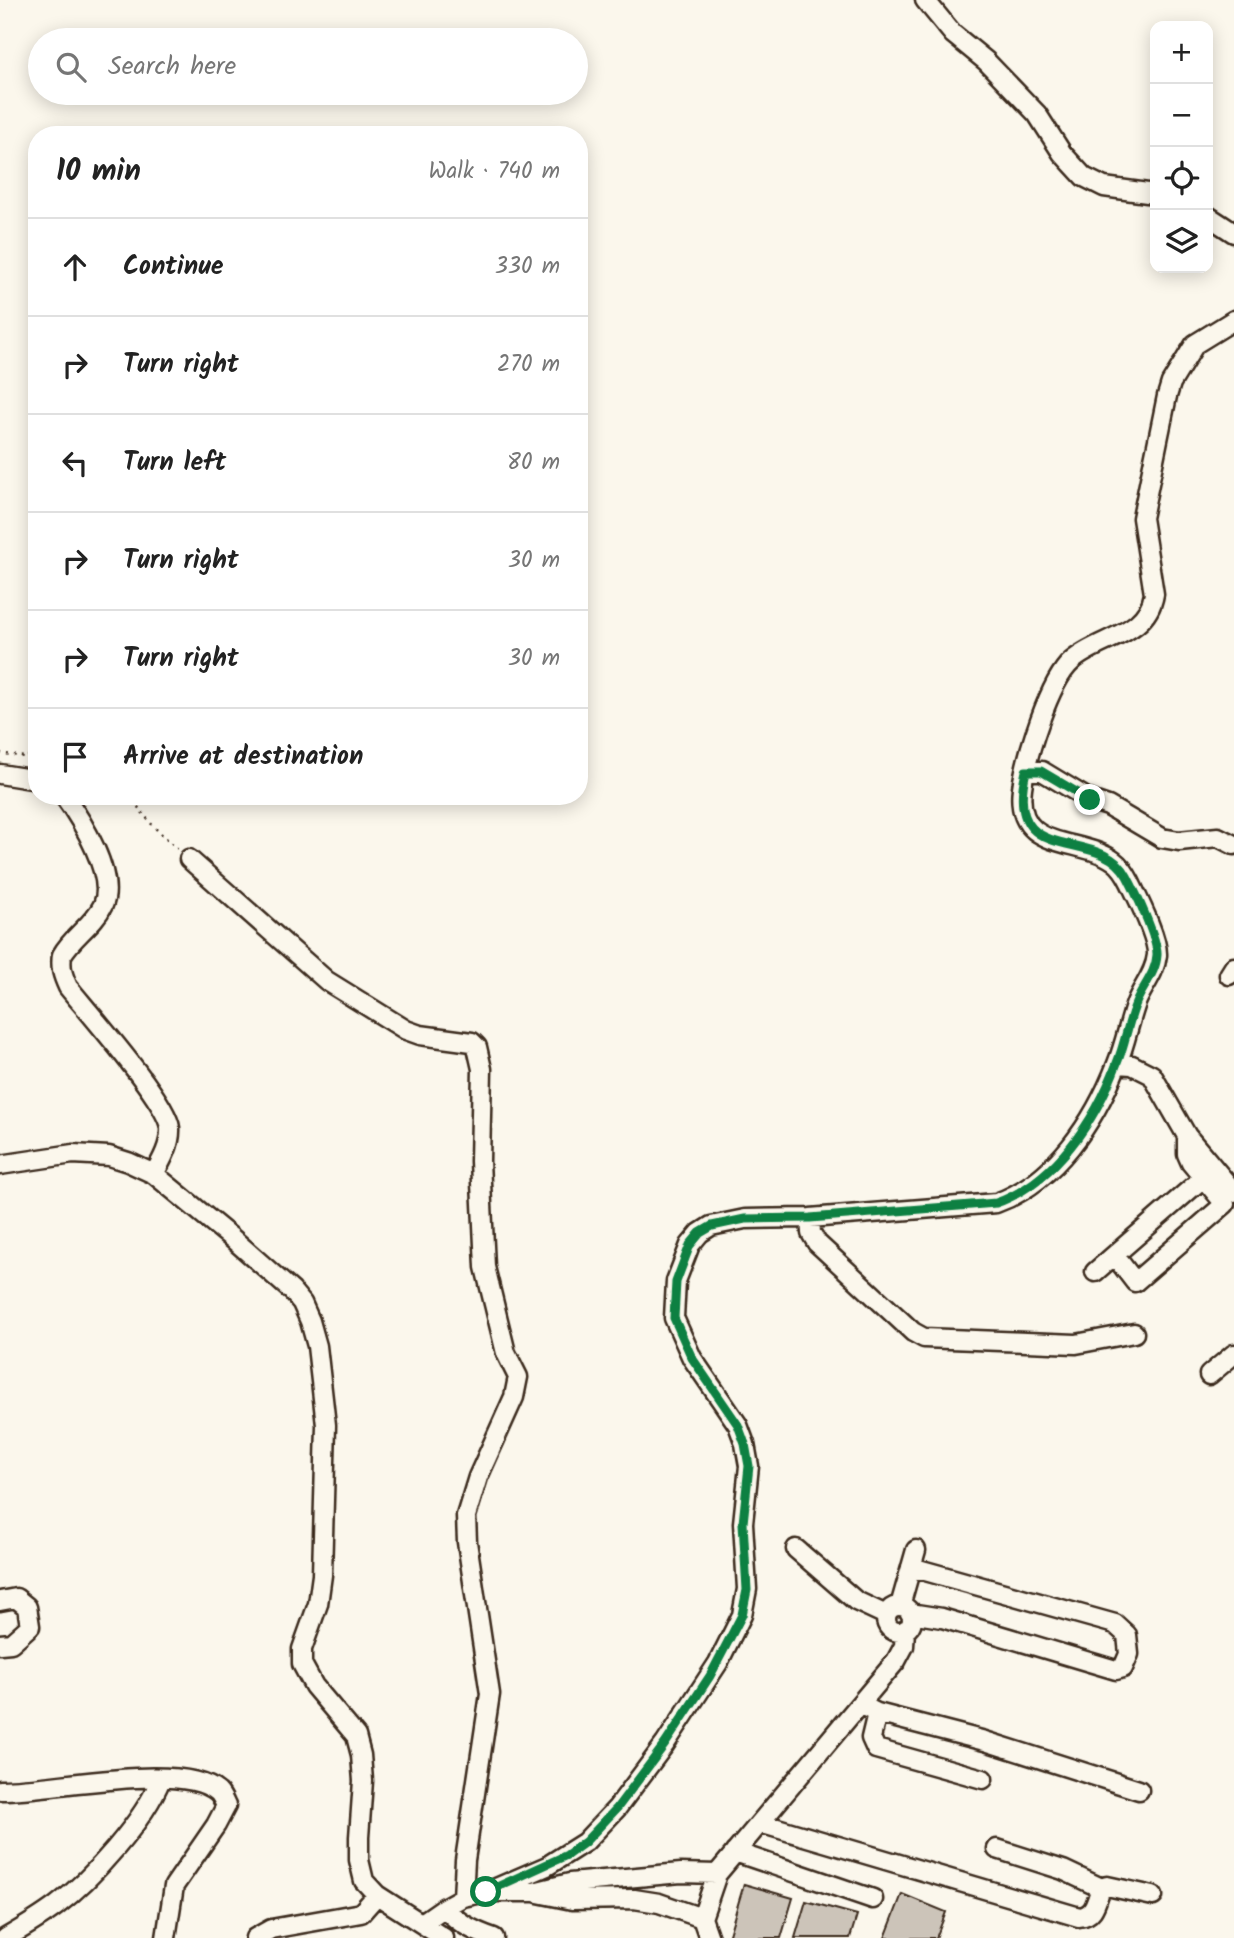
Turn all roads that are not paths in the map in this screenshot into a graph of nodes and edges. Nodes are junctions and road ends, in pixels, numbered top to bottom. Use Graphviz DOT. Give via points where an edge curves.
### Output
graph roads {
  1 [pos="925,0"];
  2 [pos="1150,193"];
  3 [pos="1213,219"];
  4 [pos="1234,233"];
  5 [pos="1234,320"];
  6 [pos="1026,771"];
  7 [pos="0,774"];
  8 [pos="28,779"];
  9 [pos="70,805"];
  10 [pos="1234,845"];
  11 [pos="188,859"];
  12 [pos="1117,1064"];
  13 [pos="1187,1136"];
  14 [pos="0,1165"];
  15 [pos="155,1174"];
  16 [pos="1203,1178"];
  17 [pos="1234,1192"];
  18 [pos="810,1218"];
  19 [pos="1115,1256"];
  20 [pos="1095,1272"];
  21 [pos="1134,1333"];
  22 [pos="1234,1354"];
  23 [pos="1209,1375"];
  24 [pos="796,1549"];
  25 [pos="0,1601"];
  26 [pos="900,1616"];
  27 [pos="0,1644"];
  28 [pos="869,1709"];
  29 [pos="161,1779"];
  30 [pos="983,1779"];
  31 [pos="0,1790"];
  32 [pos="1139,1790"];
  33 [pos="760,1823"];
  34 [pos="997,1849"];
  35 [pos="735,1852"];
  36 [pos="717,1874"];
  37 [pos="1101,1888"];
  38 [pos="486,1892"];
  39 [pos="534,1892"];
  40 [pos="377,1895"];
  41 [pos="463,1896"];
  42 [pos="1153,1896"];
  43 [pos="873,1899"];
  44 [pos="444,1907"];
  45 [pos="702,1918"];
  46 [pos="422,1923"];
  47 [pos="6,1938"];
  48 [pos="166,1938"];
  49 [pos="255,1938"];
  50 [pos="444,1938"];
  51 [pos="494,1938"];
  52 [pos="709,1938"];
  1 -- 2 [label="street" via="953,34 1037,114 1084,177 1104,187"];
  3 -- 4 [label="street"];
  5 -- 6 [label="street" via="1195,344 1167,396 1142,518 1152,606 1138,624 1071,662 1043,710"];
  6 -- 10 [label="street" via="1041,771 1163,838 1179,841 1218,836"];
  6 -- 12 [label="street" via="1021,802 1033,829 1044,838 1115,861 1126,873 1157,945 1154,971 1137,1001"];
  7 -- 8 [label="street"];
  9 -- 15 [label="street" via="97,854 106,886 103,906 62,955 62,975 168,1118 168,1144"];
  11 -- 41 [label="street" via="327,981 406,1030 472,1042 482,1062 485,1267 506,1353 518,1377 466,1516 490,1694"];
  12 -- 13 [label="street" via="1152,1074"];
  12 -- 18 [label="street" via="1075,1143 1034,1183 1010,1199"];
  13 -- 16 [label="street" via="1187,1154"];
  13 -- 17 [label="street"];
  14 -- 15 [label="street" via="73,1154 109,1156"];
  15 -- 40 [label="street" via="292,1291 310,1321 326,1425 322,1575 301,1658 314,1686 356,1736 363,1781 359,1860 364,1881"];
  16 -- 19 [label="street"];
  16 -- 19 [label="street" via="1225,1204 1135,1282"];
  18 -- 21 [label="street" via="817,1243 924,1338 1076,1344"];
  18 -- 38 [label="street" via="745,1219 712,1226 690,1245 676,1282 674,1318 745,1444 747,1590 737,1626 665,1744 585,1842"];
  19 -- 20 [label="street"];
  22 -- 23 [label="street"];
  24 -- 26 [label="street" via="856,1601"];
  25 -- 27 [label="street" via="16,1598 27,1608 30,1626 11,1643"];
  26 -- 26 [label="street" via="913,1559 1115,1624 1127,1635 1129,1654 1123,1668 1115,1670 942,1618"];
  26 -- 28 [label="street" via="904,1646"];
  28 -- 30 [label="street" via="876,1749"];
  28 -- 32 [label="street"];
  28 -- 33 [label="street"];
  29 -- 31 [label="street"];
  29 -- 47 [label="street" via="139,1817 88,1877 57,1905"];
  29 -- 48 [label="street" via="205,1785 219,1793 226,1806 174,1886"];
  33 -- 35 [label="street"];
  33 -- 37 [label="street" via="1079,1917 1092,1912"];
  34 -- 37 [label="street" via="1063,1870"];
  35 -- 36 [label="street"];
  35 -- 43 [label="street"];
  36 -- 39 [label="street" via="570,1883"];
  36 -- 45 [label="street"];
  37 -- 42 [label="street" via="1112,1885"];
  38 -- 39 [label="street"];
  38 -- 41 [label="street"];
  39 -- 45 [label="street" via="572,1900 634,1899"];
  40 -- 46 [label="street"];
  40 -- 49 [label="street" via="361,1913 271,1929"];
  41 -- 44 [label="street"];
  44 -- 46 [label="street"];
  44 -- 51 [label="street"];
  45 -- 52 [label="street"];
  46 -- 50 [label="street"];
}
